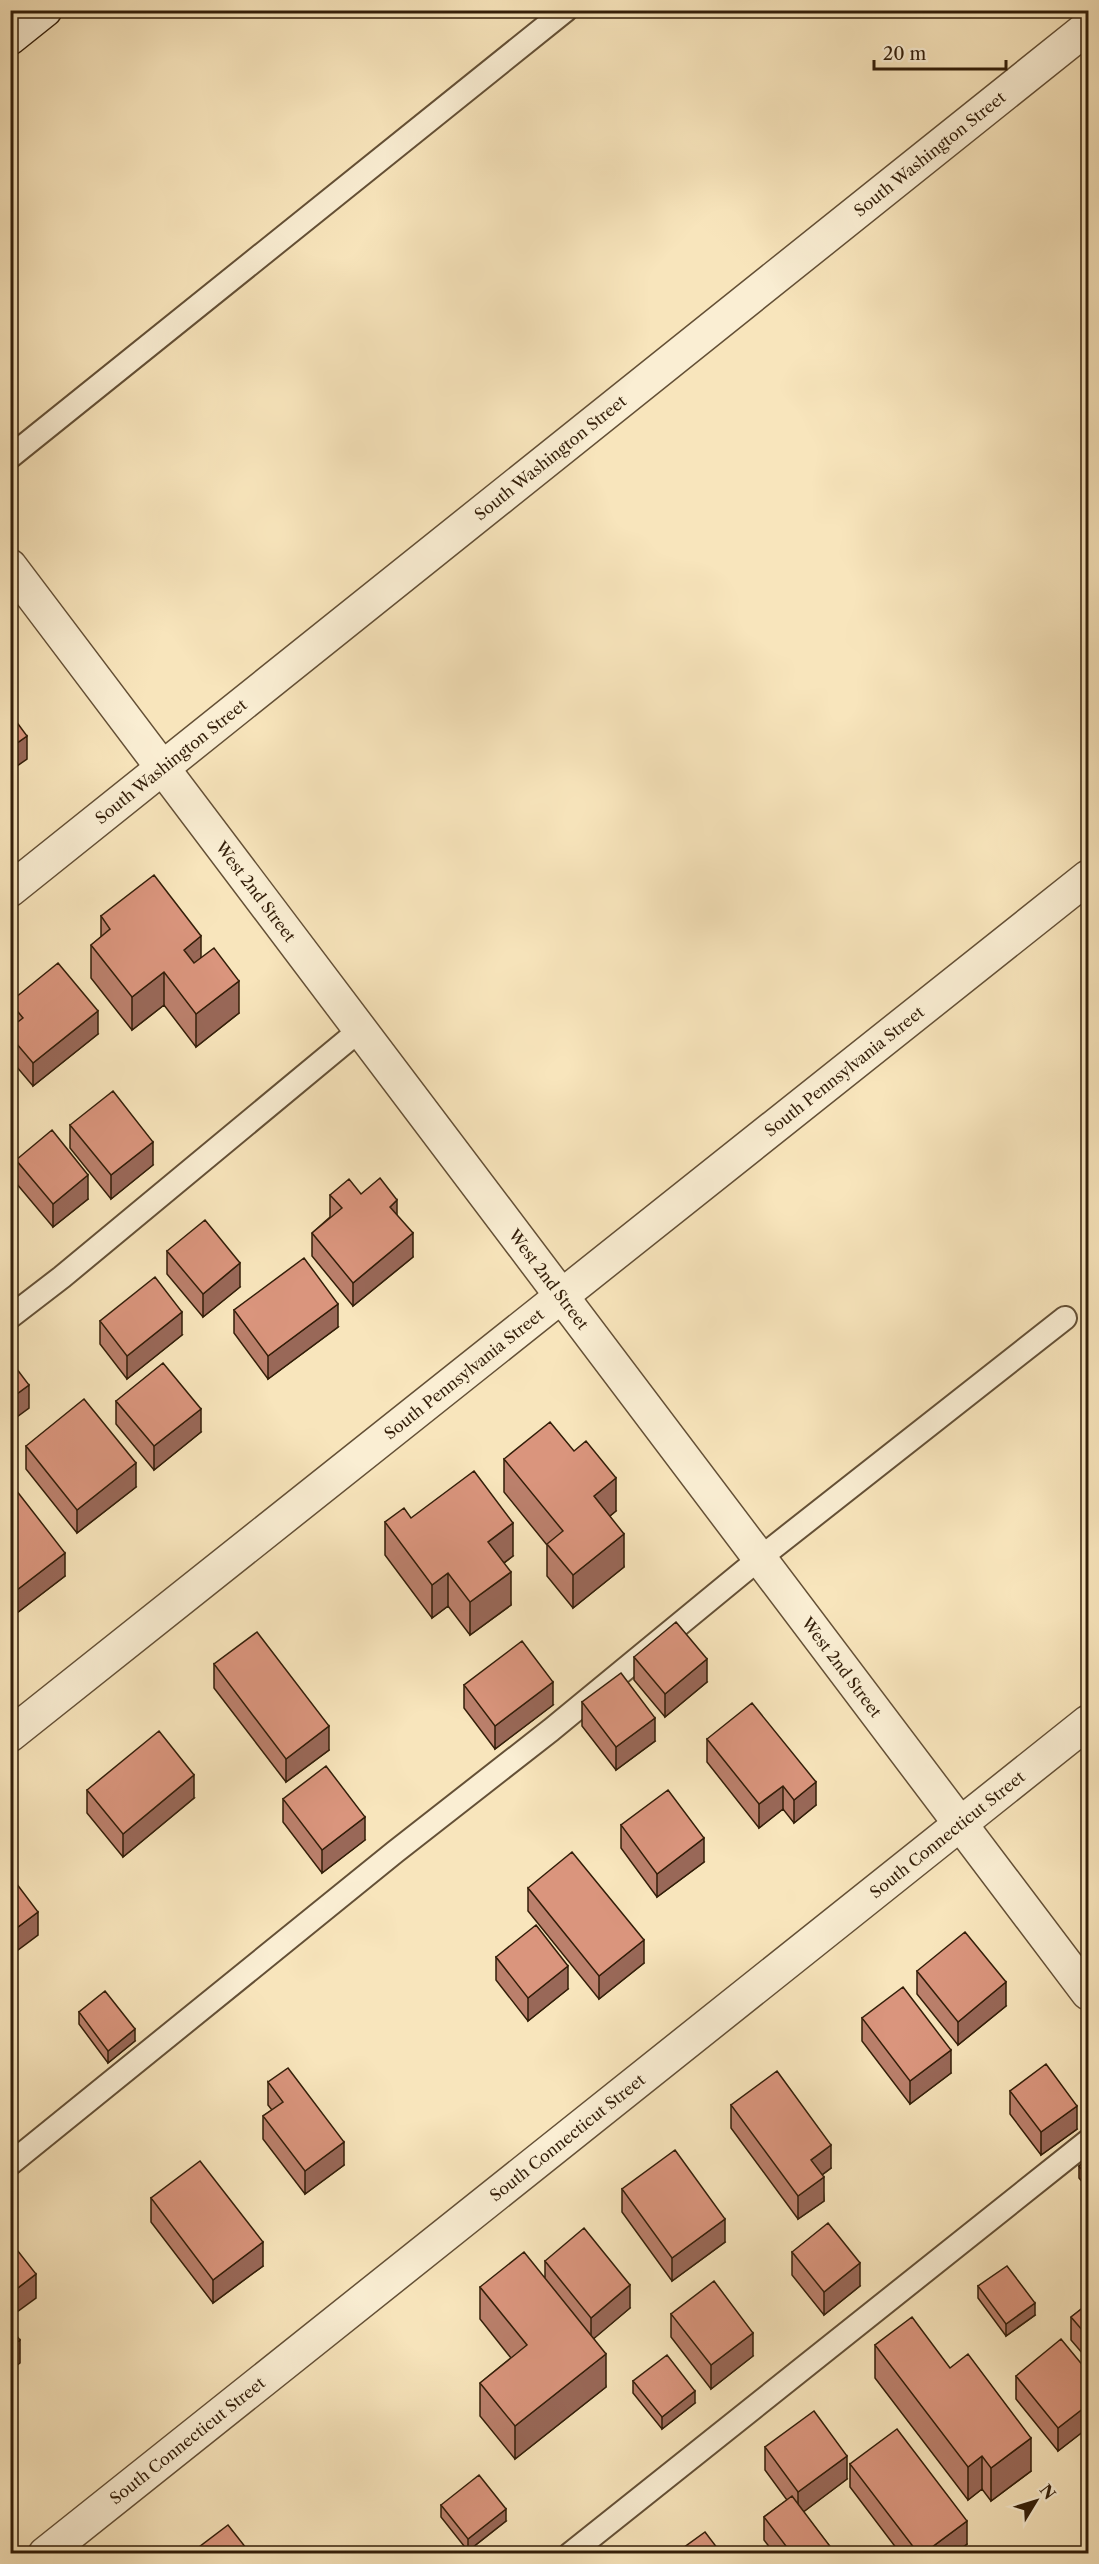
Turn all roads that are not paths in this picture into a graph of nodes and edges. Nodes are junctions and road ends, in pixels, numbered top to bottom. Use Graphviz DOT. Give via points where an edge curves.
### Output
graph roads {
  1 [pos="45,10"];
  2 [pos="566,10"];
  3 [pos="1089,27"];
  4 [pos="10,38"];
  5 [pos="10,457"];
  6 [pos="10,566"];
  7 [pos="162,768"];
  8 [pos="1089,877"];
  9 [pos="10,890"];
  10 [pos="361,1029"];
  11 [pos="562,1294"];
  12 [pos="10,1317"];
  13 [pos="1065,1318"];
  14 [pos="760,1558"];
  15 [pos="1089,1722"];
  16 [pos="10,1735"];
  17 [pos="961,1822"];
  18 [pos="1089,1993"];
  19 [pos="1089,2141"];
  20 [pos="10,2164"];
  21 [pos="45,2553"];
  22 [pos="570,2553"];
  1 -- 4 [label="street"];
  2 -- 5 [label="lane"];
  3 -- 7 [label="street, South Washington Street"];
  6 -- 7 [label="street, West 2nd Street"];
  7 -- 9 [label="street, South Washington Street"];
  7 -- 10 [label="street, West 2nd Street"];
  8 -- 11 [label="street, South Pennsylvania Street"];
  10 -- 11 [label="street, West 2nd Street"];
  10 -- 12 [label="lane"];
  11 -- 14 [label="street, West 2nd Street"];
  11 -- 16 [label="street, South Pennsylvania Street"];
  13 -- 14 [label="lane"];
  14 -- 17 [label="street, West 2nd Street"];
  14 -- 20 [label="lane"];
  15 -- 17 [label="street, South Connecticut Street"];
  17 -- 18 [label="street, West 2nd Street"];
  17 -- 21 [label="street, South Connecticut Street"];
  19 -- 22 [label="lane"];
}
